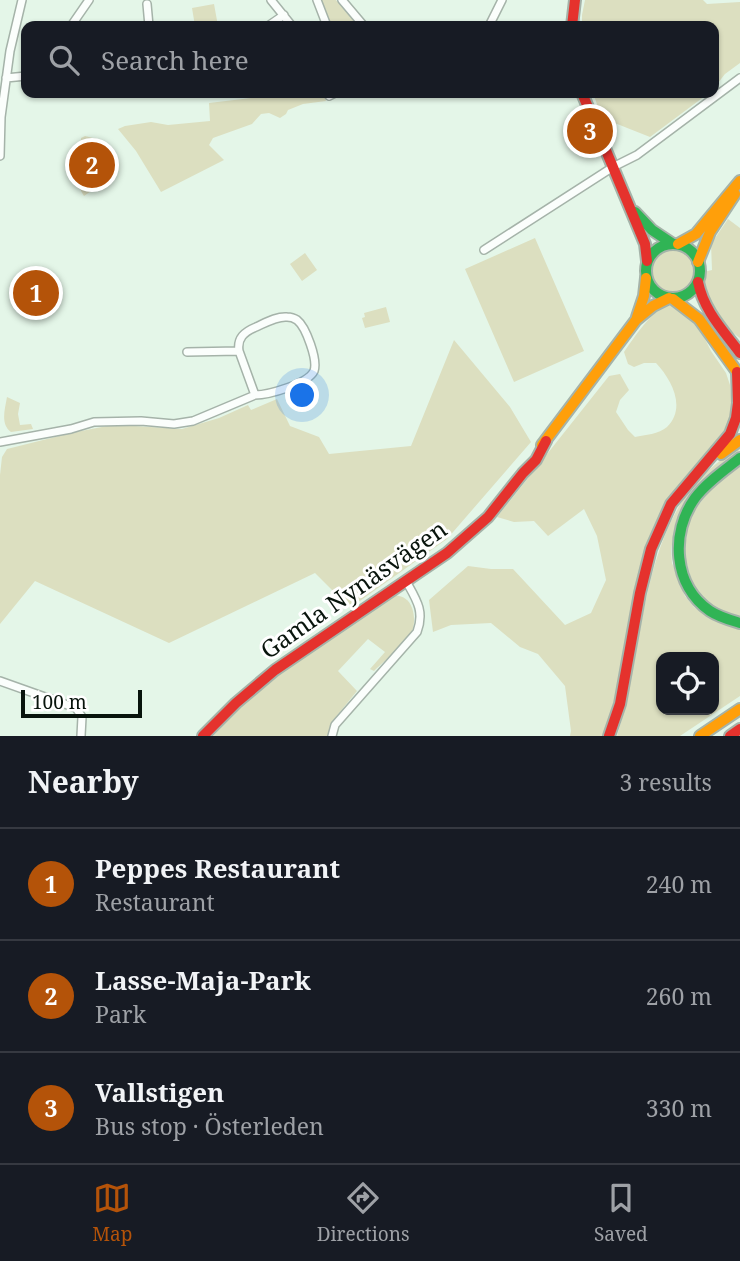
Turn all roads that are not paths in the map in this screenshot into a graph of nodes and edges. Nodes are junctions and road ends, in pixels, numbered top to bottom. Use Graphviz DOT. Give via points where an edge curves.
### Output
graph roads {
  1 [pos="22,0"];
  2 [pos="89,0"];
  3 [pos="271,0"];
  4 [pos="317,0"];
  5 [pos="342,0"];
  6 [pos="502,0"];
  7 [pos="575,0"];
  8 [pos="147,4"];
  9 [pos="284,15"];
  10 [pos="74,21"];
  11 [pos="149,21"];
  12 [pos="275,21"];
  13 [pos="288,21"];
  14 [pos="325,21"];
  15 [pos="360,21"];
  16 [pos="492,21"];
  17 [pos="573,21"];
  18 [pos="21,76"];
  19 [pos="6,78"];
  20 [pos="740,78"];
  21 [pos="719,94"];
  22 [pos="584,98"];
  23 [pos="713,98"];
  24 [pos="0,156"];
  25 [pos="613,167"];
  26 [pos="740,183"];
  27 [pos="629,205"];
  28 [pos="675,244"];
  29 [pos="484,250"];
  30 [pos="647,261"];
  31 [pos="698,262"];
  32 [pos="646,275"];
  33 [pos="698,282"];
  34 [pos="671,298"];
  35 [pos="636,320"];
  36 [pos="239,351"];
  37 [pos="187,352"];
  38 [pos="740,353"];
  39 [pos="738,374"];
  40 [pos="255,395"];
  41 [pos="740,440"];
  42 [pos="0,442"];
  43 [pos="740,458"];
  44 [pos="696,475"];
  45 [pos="406,581"];
  46 [pos="740,623"];
  47 [pos="0,681"];
  48 [pos="740,709"];
  49 [pos="740,729"];
  50 [pos="81,736"];
  51 [pos="203,736"];
  52 [pos="332,736"];
  53 [pos="609,736"];
  54 [pos="700,736"];
  55 [pos="730,736"];
  1 -- 19 [label="street"];
  2 -- 10 [label="street"];
  3 -- 9 [label="street"];
  4 -- 14 [label="street"];
  5 -- 15 [label="street"];
  6 -- 16 [label="street"];
  7 -- 17 [label="main road"];
  8 -- 11 [label="street"];
  9 -- 12 [label="street"];
  9 -- 13 [label="street"];
  18 -- 19 [label="street"];
  19 -- 24 [label="street"];
  20 -- 21 [label="street"];
  22 -- 25 [label="main road"];
  23 -- 25 [label="street" via="637,155"];
  25 -- 27 [label="main road"];
  25 -- 29 [label="street"];
  26 -- 28 [label="main road" via="696,234"];
  26 -- 31 [label="main road"];
  27 -- 28 [label="main road" via="657,235"];
  27 -- 30 [label="main road"];
  28 -- 30 [label="main road" via="659,247"];
  28 -- 31 [label="main road" via="691,250"];
  30 -- 32 [label="main road"];
  31 -- 33 [label="main road"];
  32 -- 34 [label="main road" via="654,292"];
  32 -- 35 [label="main road, Gamla Nynäsvägen"];
  33 -- 34 [label="main road" via="688,294"];
  33 -- 38 [label="main road" via="703,302"];
  34 -- 35 [label="main road, Gamla Nynäsvägen"];
  34 -- 39 [label="main road" via="699,319"];
  35 -- 45 [label="main road, Gamla Nynäsvägen" via="488,517"];
  36 -- 37 [label="street"];
  36 -- 40 [label="street"];
  36 -- 40 [label="street" via="242,335 281,317 295,319 308,338 315,365 310,376"];
  39 -- 44 [label="main road" via="737,421"];
  40 -- 42 [label="street" via="185,423 94,422"];
  41 -- 44 [label="main road"];
  43 -- 46 [label="main road" via="690,505 678,551 682,574 694,597 713,613"];
  44 -- 53 [label="main road" via="671,504 651,549 621,704"];
  45 -- 51 [label="main road, Gamla Nynäsvägen" via="275,670"];
  45 -- 52 [label="street" via="419,604 417,632 335,725"];
  47 -- 50 [label="street" via="76,708 82,717"];
  48 -- 54 [label="main road"];
  49 -- 55 [label="main road"];
}
